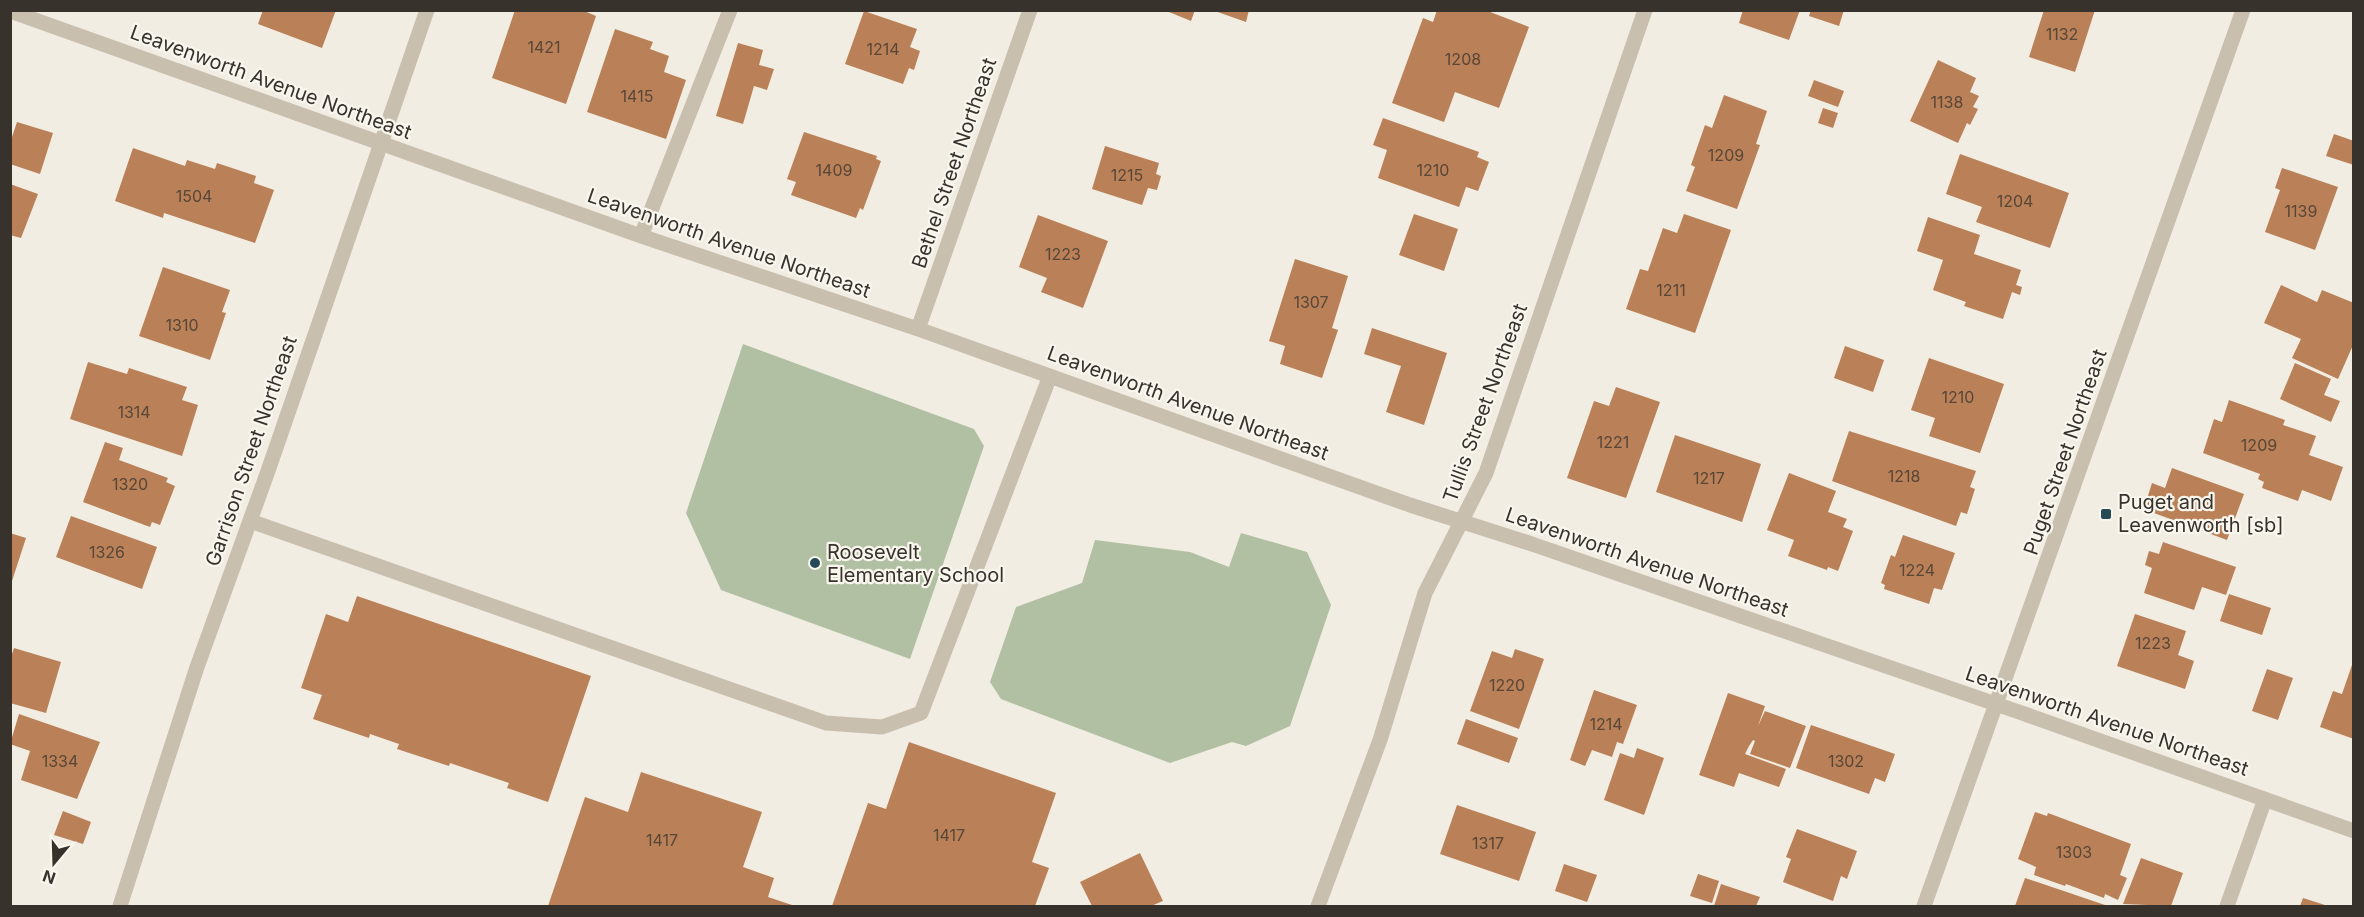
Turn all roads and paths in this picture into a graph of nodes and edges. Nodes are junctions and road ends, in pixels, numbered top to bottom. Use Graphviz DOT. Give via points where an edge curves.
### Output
graph roads {
  1 [pos="427,10"];
  2 [pos="730,10"];
  3 [pos="1030,10"];
  4 [pos="1645,10"];
  5 [pos="2243,10"];
  6 [pos="10,11"];
  7 [pos="380,143"];
  8 [pos="642,236"];
  9 [pos="918,329"];
  10 [pos="1050,376"];
  11 [pos="250,520"];
  12 [pos="1462,523"];
  13 [pos="1998,705"];
  14 [pos="2265,799"];
  15 [pos="2354,831"];
  16 [pos="120,906"];
  17 [pos="1318,906"];
  18 [pos="1924,906"];
  19 [pos="2227,906"];
  1 -- 7 [label="street, Garrison Street Northeast"];
  2 -- 8 [label="street"];
  3 -- 9 [label="street, Bethel Street Northeast"];
  4 -- 12 [label="street, Tullis Street Northeast" via="1486,473"];
  5 -- 13 [label="street, Puget Street Northeast"];
  6 -- 7 [label="street, Leavenworth Avenue Northeast"];
  7 -- 8 [label="street, Leavenworth Avenue Northeast"];
  7 -- 11 [label="street, Garrison Street Northeast"];
  8 -- 9 [label="street, Leavenworth Avenue Northeast"];
  9 -- 10 [label="street, Leavenworth Avenue Northeast"];
  10 -- 11 [label="street" via="921,713 882,727 826,723"];
  10 -- 12 [label="street, Leavenworth Avenue Northeast"];
  11 -- 16 [label="street, Garrison Street Northeast" via="197,667"];
  12 -- 13 [label="street, Leavenworth Avenue Northeast"];
  12 -- 17 [label="street, Tullis Street Northeast" via="1425,593 1380,740"];
  13 -- 14 [label="street, Leavenworth Avenue Northeast"];
  13 -- 18 [label="street, Puget Street Northeast"];
  14 -- 15 [label="street, Leavenworth Avenue Northeast"];
  14 -- 19 [label="street"];
}
